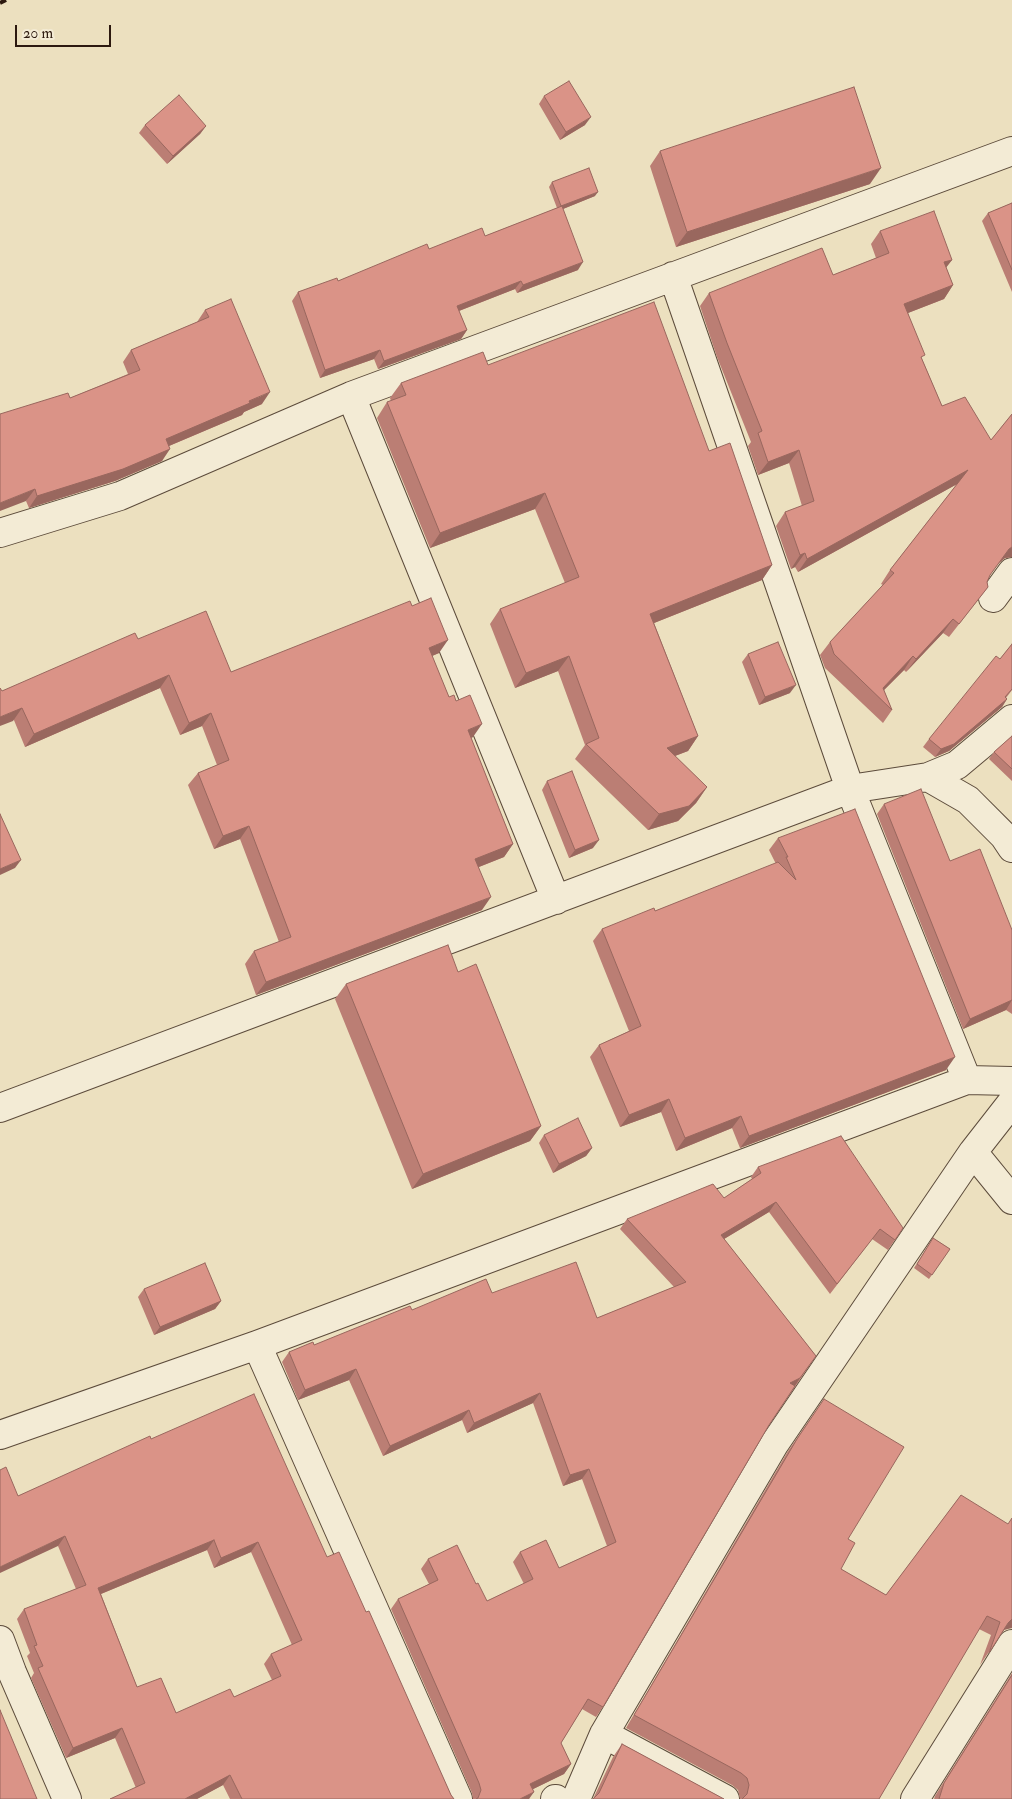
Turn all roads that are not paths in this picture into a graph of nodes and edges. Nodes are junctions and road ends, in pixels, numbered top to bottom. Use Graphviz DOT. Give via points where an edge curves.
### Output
graph roads {
  1 [pos="1012,151"];
  2 [pos="673,276"];
  3 [pos="351,396"];
  4 [pos="0,533"];
  5 [pos="1012,572"];
  6 [pos="993,598"];
  7 [pos="1012,719"];
  8 [pos="928,776"];
  9 [pos="850,789"];
  10 [pos="1012,848"];
  11 [pos="556,900"];
  12 [pos="967,1080"];
  13 [pos="1012,1081"];
  14 [pos="1012,1102"];
  15 [pos="0,1108"];
  16 [pos="974,1152"];
  17 [pos="1012,1200"];
  18 [pos="257,1345"];
  19 [pos="0,1435"];
  20 [pos="0,1640"];
  21 [pos="1012,1644"];
  22 [pos="6,1674"];
  23 [pos="604,1734"];
  24 [pos="67,1799"];
  25 [pos="458,1799"];
  26 [pos="576,1799"];
  27 [pos="725,1799"];
  28 [pos="915,1799"];
  1 -- 2 [label="street"];
  2 -- 3 [label="street"];
  2 -- 9 [label="street"];
  3 -- 4 [label="street" via="120,496"];
  3 -- 11 [label="street"];
  5 -- 6 [label="street"];
  7 -- 8 [label="street" via="957,765"];
  8 -- 9 [label="street"];
  8 -- 10 [label="street" via="968,800"];
  9 -- 11 [label="street"];
  9 -- 12 [label="street"];
  11 -- 15 [label="street"];
  12 -- 13 [label="street"];
  12 -- 18 [label="street"];
  14 -- 16 [label="street"];
  16 -- 17 [label="street"];
  16 -- 23 [label="street" via="775,1443"];
  18 -- 19 [label="street"];
  18 -- 25 [label="street"];
  20 -- 22 [label="street"];
  21 -- 28 [label="street"];
  22 -- 24 [label="street"];
  23 -- 26 [label="street"];
  23 -- 27 [label="street"];
}
